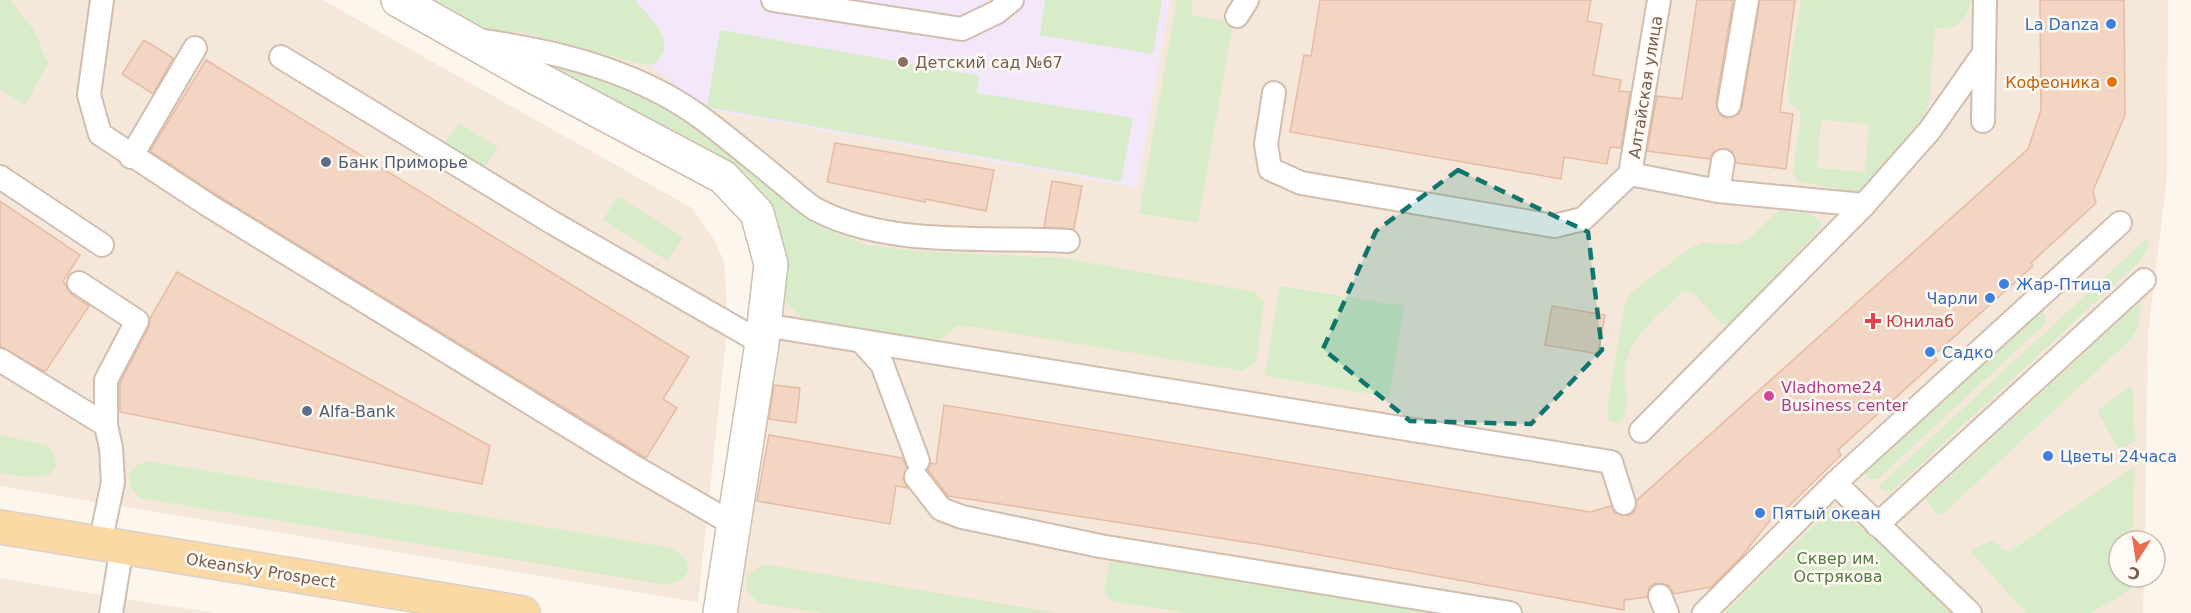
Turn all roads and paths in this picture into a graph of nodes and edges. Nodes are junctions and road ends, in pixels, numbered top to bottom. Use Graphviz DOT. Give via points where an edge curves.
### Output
graph roads {
  1 [pos="102,0"];
  2 [pos="398,0"];
  3 [pos="773,0"];
  4 [pos="1012,0"];
  5 [pos="1659,0"];
  6 [pos="1747,0"];
  7 [pos="1985,0"];
  8 [pos="468,39"];
  9 [pos="195,48"];
  10 [pos="1984,53"];
  11 [pos="281,57"];
  12 [pos="1274,93"];
  13 [pos="1729,105"];
  14 [pos="1983,121"];
  15 [pos="131,157"];
  16 [pos="1723,161"];
  17 [pos="1630,174"];
  18 [pos="0,177"];
  19 [pos="1718,190"];
  20 [pos="1864,205"];
  21 [pos="2120,223"];
  22 [pos="1068,241"];
  23 [pos="102,245"];
  24 [pos="2144,280"];
  25 [pos="79,284"];
  26 [pos="763,334"];
  27 [pos="862,342"];
  28 [pos="0,360"];
  29 [pos="106,425"];
  30 [pos="1641,431"];
  31 [pos="1835,483"];
  32 [pos="1624,502"];
  33 [pos="733,524"];
  34 [pos="1877,525"];
  35 [pos="0,527"];
  36 [pos="111,545"];
  37 [pos="111,613"];
  38 [pos="523,613"];
  39 [pos="720,613"];
  40 [pos="1510,613"];
  41 [pos="1704,613"];
  42 [pos="1970,613"];
  1 -- 15 [label="lane" via="89,95 100,134"];
  2 -- 8 [label="street"];
  3 -- 4 [label="lane" via="962,29"];
  5 -- 17 [label="lane, Алтайская улица"];
  6 -- 13 [label="lane"];
  7 -- 10 [label="lane"];
  8 -- 22 [label="lane" via="521,46 645,83 702,117 816,210 873,231 915,237"];
  8 -- 26 [label="street" via="723,177 757,213 771,264"];
  9 -- 15 [label="lane"];
  10 -- 14 [label="lane"];
  10 -- 20 [label="lane" via="1930,130"];
  11 -- 26 [label="lane" via="552,223"];
  12 -- 17 [label="lane" via="1266,144 1270,169 1301,183 1554,226 1583,219"];
  15 -- 33 [label="lane"];
  16 -- 19 [label="lane"];
  17 -- 19 [label="lane"];
  18 -- 23 [label="lane"];
  19 -- 20 [label="lane"];
  20 -- 30 [label="lane"];
  21 -- 31 [label="lane"];
  24 -- 34 [label="lane"];
  25 -- 29 [label="lane" via="137,321 106,380"];
  26 -- 27 [label="lane"];
  26 -- 33 [label="street"];
  27 -- 32 [label="lane" via="1611,462"];
  27 -- 40 [label="lane" via="882,364 917,469 941,509 962,517 1100,546"];
  28 -- 29 [label="lane"];
  29 -- 36 [label="lane" via="113,482"];
  31 -- 34 [label="lane"];
  31 -- 41 [label="lane"];
  33 -- 39 [label="street"];
  34 -- 42 [label="lane"];
  35 -- 36 [label="main road, Okeansky Prospect"];
  36 -- 37 [label="lane"];
  36 -- 38 [label="main road, Okeansky Prospect"];
}
